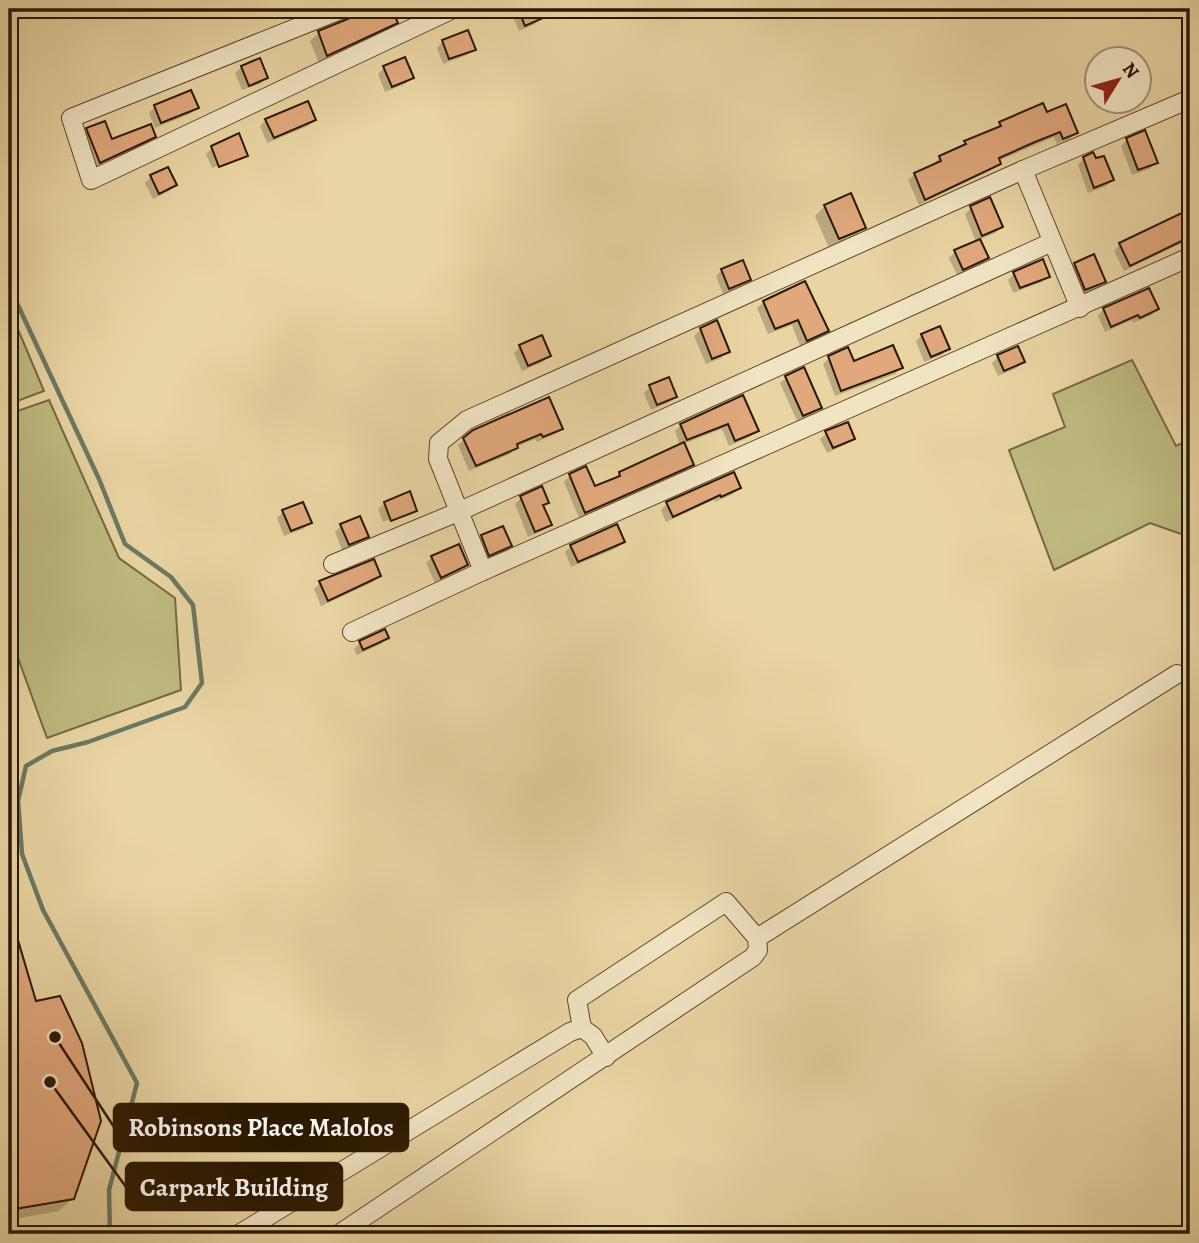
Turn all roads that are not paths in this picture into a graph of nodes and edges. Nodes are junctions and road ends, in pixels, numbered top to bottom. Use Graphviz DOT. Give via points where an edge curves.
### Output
graph roads {
  1 [pos="343,9"];
  2 [pos="453,9"];
  3 [pos="417,16"];
  4 [pos="1190,99"];
  5 [pos="1023,170"];
  6 [pos="1052,242"];
  7 [pos="1190,257"];
  8 [pos="1080,308"];
  9 [pos="458,512"];
  10 [pos="333,564"];
  11 [pos="483,571"];
  12 [pos="352,632"];
  13 [pos="1177,674"];
  14 [pos="757,938"];
  15 [pos="582,1028"];
  16 [pos="606,1057"];
  17 [pos="239,1234"];
  18 [pos="339,1234"];
  1 -- 3 [label="street" via="71,118 91,180"];
  2 -- 3 [label="street"];
  4 -- 5 [label="street"];
  5 -- 6 [label="street"];
  5 -- 9 [label="street" via="467,421 439,443 438,459"];
  6 -- 8 [label="street"];
  6 -- 9 [label="street"];
  7 -- 8 [label="street"];
  8 -- 11 [label="street"];
  9 -- 10 [label="street"];
  9 -- 11 [label="street"];
  11 -- 12 [label="street"];
  13 -- 14 [label="street"];
  14 -- 15 [label="street" via="726,902 577,1000"];
  14 -- 16 [label="street" via="754,957"];
  15 -- 16 [label="street" via="593,1035"];
  15 -- 17 [label="street"];
  16 -- 18 [label="street"];
}
